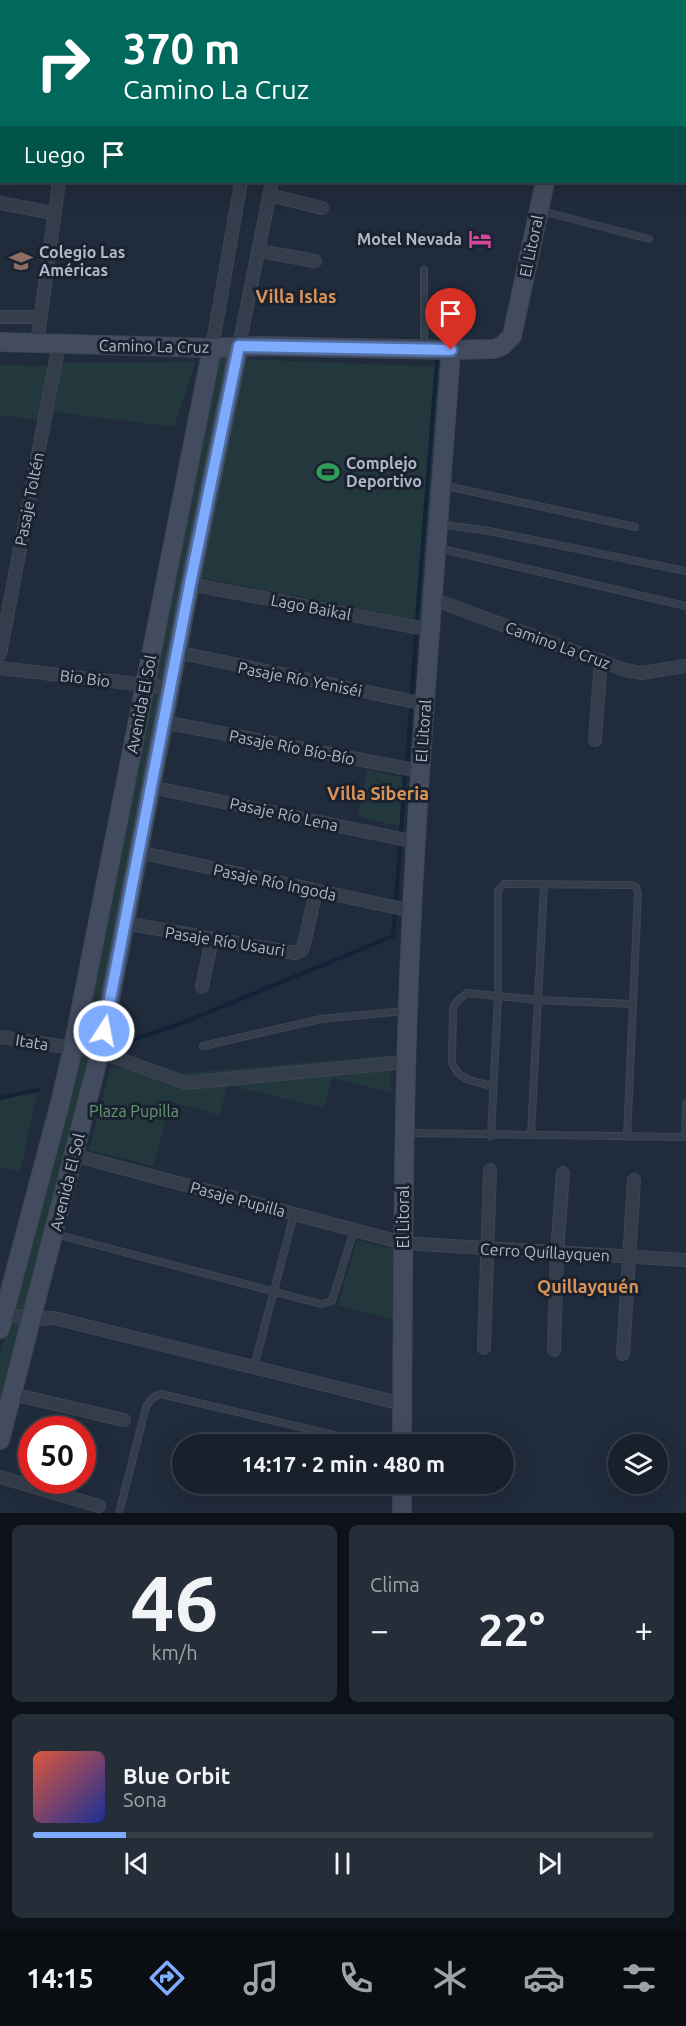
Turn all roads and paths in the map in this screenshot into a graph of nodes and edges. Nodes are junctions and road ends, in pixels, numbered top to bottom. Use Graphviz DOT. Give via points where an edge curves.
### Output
graph roads {
  1 [pos="59,183"];
  2 [pos="241,183"];
  3 [pos="272,183"];
  4 [pos="545,183"];
  5 [pos="269,195"];
  6 [pos="0,203"];
  7 [pos="322,208"];
  8 [pos="539,210"];
  9 [pos="53,213"];
  10 [pos="649,239"];
  11 [pos="259,250"];
  12 [pos="315,261"];
  13 [pos="424,270"];
  14 [pos="0,317"];
  15 [pos="40,317"];
  16 [pos="0,342"];
  17 [pos="37,343"];
  18 [pos="59,344"];
  19 [pos="239,346"];
  20 [pos="212,348"];
  21 [pos="424,349"];
  22 [pos="451,350"];
  23 [pos="441,485"];
  24 [pos="439,524"];
  25 [pos="635,527"];
  26 [pos="437,548"];
  27 [pos="686,572"];
  28 [pos="190,584"];
  29 [pos="433,599"];
  30 [pos="686,606"];
  31 [pos="431,630"];
  32 [pos="176,652"];
  33 [pos="0,654"];
  34 [pos="601,660"];
  35 [pos="686,666"];
  36 [pos="0,668"];
  37 [pos="145,686"];
  38 [pos="170,688"];
  39 [pos="425,704"];
  40 [pos="163,722"];
  41 [pos="595,740"];
  42 [pos="420,771"];
  43 [pos="151,787"];
  44 [pos="416,842"];
  45 [pos="138,852"];
  46 [pos="544,884"];
  47 [pos="316,891"];
  48 [pos="412,911"];
  49 [pos="125,923"];
  50 [pos="212,939"];
  51 [pos="202,987"];
  52 [pos="498,997"];
  53 [pos="538,1000"];
  54 [pos="632,1004"];
  55 [pos="409,1010"];
  56 [pos="0,1037"];
  57 [pos="203,1046"];
  58 [pos="73,1048"];
  59 [pos="100,1052"];
  60 [pos="407,1062"];
  61 [pos="493,1086"];
  62 [pos="686,1103"];
  63 [pos="404,1133"];
  64 [pos="531,1134"];
  65 [pos="491,1136"];
  66 [pos="627,1137"];
  67 [pos="686,1137"];
  68 [pos="73,1155"];
  69 [pos="490,1170"];
  70 [pos="563,1173"];
  71 [pos="634,1180"];
  72 [pos="294,1214"];
  73 [pos="354,1230"];
  74 [pos="54,1234"];
  75 [pos="404,1243"];
  76 [pos="486,1249"];
  77 [pos="557,1253"];
  78 [pos="629,1257"];
  79 [pos="686,1260"];
  80 [pos="274,1292"];
  81 [pos="31,1319"];
  82 [pos="2,1321"];
  83 [pos="484,1348"];
  84 [pos="554,1350"];
  85 [pos="623,1354"];
  86 [pos="254,1367"];
  87 [pos="12,1394"];
  88 [pos="403,1404"];
  89 [pos="124,1420"];
  90 [pos="330,1434"];
  91 [pos="402,1434"];
  92 [pos="0,1440"];
  93 [pos="0,1477"];
  94 [pos="402,1494"];
  95 [pos="99,1506"];
  96 [pos="119,1513"];
  97 [pos="402,1513"];
  1 -- 9 [label="street"];
  2 -- 20 [label="street, Avenida El Sol"];
  3 -- 5 [label="street, Avenida El Sol"];
  4 -- 8 [label="main road, El Litoral"];
  5 -- 7 [label="street"];
  5 -- 11 [label="street, Avenida El Sol"];
  6 -- 9 [label="street"];
  8 -- 10 [label="lane"];
  8 -- 22 [label="main road, El Litoral" via="512,336 495,349"];
  9 -- 15 [label="street"];
  11 -- 12 [label="street"];
  11 -- 19 [label="street, Avenida El Sol"];
  13 -- 21 [label="lane"];
  14 -- 15 [label="street"];
  15 -- 17 [label="street"];
  16 -- 17 [label="main road, Camino La Cruz"];
  17 -- 18 [label="main road, Camino La Cruz"];
  18 -- 20 [label="main road, Camino La Cruz"];
  18 -- 33 [label="street, Pasaje Toltén"];
  19 -- 20 [label="main road, Camino La Cruz"];
  19 -- 21 [label="main road, Camino La Cruz"];
  19 -- 28 [label="main road, Avenida El Sol"];
  20 -- 37 [label="main road, Avenida El Sol"];
  21 -- 22 [label="main road, Camino La Cruz"];
  22 -- 23 [label="main road, El Litoral"];
  23 -- 24 [label="main road, El Litoral"];
  23 -- 25 [label="lane"];
  24 -- 26 [label="main road, El Litoral"];
  24 -- 27 [label="lane"];
  26 -- 29 [label="main road, El Litoral"];
  26 -- 30 [label="lane"];
  28 -- 31 [label="street, Lago Baikal"];
  28 -- 32 [label="main road, Avenida El Sol"];
  29 -- 31 [label="main road, El Litoral"];
  29 -- 34 [label="street, Camino La Cruz"];
  31 -- 39 [label="main road, El Litoral"];
  32 -- 38 [label="main road, Avenida El Sol"];
  32 -- 39 [label="street, Pasaje Río Yeniséi"];
  34 -- 35 [label="street, Camino La Cruz" via="642,673"];
  34 -- 41 [label="street"];
  36 -- 37 [label="street, Bio Bio"];
  37 -- 38 [label="street, Bio Bio"];
  37 -- 58 [label="main road, Avenida El Sol"];
  38 -- 40 [label="main road, Avenida El Sol"];
  39 -- 42 [label="main road, El Litoral"];
  40 -- 42 [label="street, Pasaje Río Bío-Bío"];
  40 -- 43 [label="main road, Avenida El Sol"];
  42 -- 44 [label="main road, El Litoral"];
  43 -- 44 [label="street, Pasaje Río Lena"];
  43 -- 45 [label="main road, Avenida El Sol"];
  44 -- 48 [label="main road, El Litoral"];
  45 -- 47 [label="street, Pasaje Río Ingoda"];
  45 -- 49 [label="main road, Avenida El Sol"];
  46 -- 52 [label="lane" via="504,884 498,890"];
  46 -- 53 [label="lane"];
  46 -- 54 [label="lane" via="636,887"];
  47 -- 48 [label="street, Pasaje Río Ingoda"];
  47 -- 50 [label="street, Pasaje Río Usauri" via="302,950 295,953"];
  48 -- 55 [label="main road, El Litoral"];
  49 -- 50 [label="street, Pasaje Río Usauri"];
  49 -- 59 [label="main road, Avenida El Sol"];
  50 -- 51 [label="street"];
  52 -- 53 [label="lane"];
  52 -- 61 [label="lane"];
  52 -- 61 [label="lane" via="467,993 457,1001 452,1016 455,1070 462,1078"];
  53 -- 54 [label="lane"];
  53 -- 64 [label="lane"];
  54 -- 66 [label="lane"];
  55 -- 57 [label="lane" via="321,1019"];
  55 -- 60 [label="main road, El Litoral"];
  56 -- 58 [label="street, Itata"];
  58 -- 59 [label="street, Itata"];
  58 -- 82 [label="main road, Avenida El Sol"];
  59 -- 60 [label="street, Itata" via="186,1083"];
  59 -- 68 [label="main road, Avenida El Sol"];
  60 -- 63 [label="main road, El Litoral"];
  61 -- 65 [label="lane"];
  62 -- 67 [label="lane"];
  63 -- 65 [label="lane"];
  63 -- 75 [label="main road, El Litoral"];
  64 -- 65 [label="lane"];
  64 -- 66 [label="lane"];
  66 -- 67 [label="lane"];
  68 -- 72 [label="street, Pasaje Pupilla"];
  68 -- 74 [label="main road, Avenida El Sol"];
  69 -- 76 [label="street"];
  70 -- 77 [label="street"];
  71 -- 78 [label="street"];
  72 -- 73 [label="street, Pasaje Pupilla"];
  72 -- 80 [label="lane"];
  73 -- 75 [label="street, Pasaje Pupilla"];
  73 -- 80 [label="lane" via="332,1301 321,1304"];
  74 -- 80 [label="lane"];
  74 -- 81 [label="main road, Avenida El Sol"];
  75 -- 76 [label="street, Cerro Quíllayquen"];
  75 -- 88 [label="main road, El Litoral"];
  76 -- 77 [label="street, Cerro Quíllayquen"];
  76 -- 83 [label="street"];
  77 -- 78 [label="street, Cerro Quíllayquen"];
  77 -- 84 [label="street"];
  78 -- 79 [label="street, Cerro Quíllayquen"];
  78 -- 85 [label="street"];
  80 -- 86 [label="lane"];
  81 -- 82 [label="street"];
  81 -- 86 [label="street" via="54,1318"];
  81 -- 87 [label="main road, Avenida El Sol"];
  86 -- 88 [label="street"];
  87 -- 89 [label="street"];
  87 -- 92 [label="main road, Avenida El Sol"];
  88 -- 91 [label="main road, El Litoral"];
  90 -- 96 [label="lane" via="161,1394 146,1407"];
  93 -- 95 [label="street"];
  94 -- 97 [label="main road"];
}
